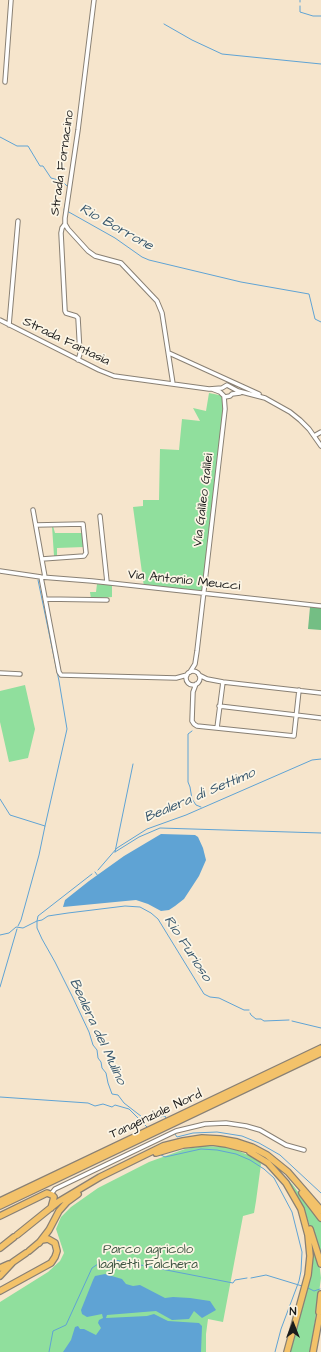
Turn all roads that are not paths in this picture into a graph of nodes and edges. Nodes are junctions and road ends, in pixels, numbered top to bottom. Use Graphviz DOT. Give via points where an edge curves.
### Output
graph roads {
  1 [pos="11,0"];
  2 [pos="94,0"];
  3 [pos="5,82"];
  4 [pos="18,221"];
  5 [pos="65,224"];
  6 [pos="0,320"];
  7 [pos="9,325"];
  8 [pos="169,353"];
  9 [pos="78,360"];
  10 [pos="173,384"];
  11 [pos="222,388"];
  12 [pos="231,388"];
  13 [pos="209,389"];
  14 [pos="221,393"];
  15 [pos="231,395"];
  16 [pos="224,396"];
  17 [pos="263,397"];
  18 [pos="268,400"];
  19 [pos="225,409"];
  20 [pos="321,432"];
  21 [pos="314,436"];
  22 [pos="321,446"];
  23 [pos="33,510"];
  24 [pos="100,516"];
  25 [pos="36,524"];
  26 [pos="42,559"];
  27 [pos="0,571"];
  28 [pos="43,577"];
  29 [pos="107,582"];
  30 [pos="204,593"];
  31 [pos="45,599"];
  32 [pos="108,600"];
  33 [pos="321,606"];
  34 [pos="195,664"];
  35 [pos="0,672"];
  36 [pos="190,672"];
  37 [pos="20,674"];
  38 [pos="198,674"];
  39 [pos="187,675"];
  40 [pos="176,678"];
  41 [pos="207,679"];
  42 [pos="187,682"];
  43 [pos="223,682"];
  44 [pos="198,683"];
  45 [pos="190,685"];
  46 [pos="299,690"];
  47 [pos="194,692"];
  48 [pos="321,693"];
  49 [pos="219,706"];
  50 [pos="296,715"];
  51 [pos="321,718"];
  52 [pos="216,728"];
  53 [pos="321,1048"];
  54 [pos="321,1052"];
  55 [pos="244,1148"];
  56 [pos="304,1150"];
  57 [pos="50,1194"];
  58 [pos="0,1201"];
  59 [pos="297,1201"];
  60 [pos="0,1206"];
  61 [pos="51,1208"];
  62 [pos="321,1210"];
  63 [pos="0,1216"];
  64 [pos="321,1218"];
  65 [pos="38,1243"];
  66 [pos="2,1245"];
  67 [pos="13,1262"];
  68 [pos="321,1264"];
  69 [pos="0,1268"];
  70 [pos="0,1276"];
  71 [pos="0,1291"];
  72 [pos="321,1294"];
  73 [pos="321,1309"];
  74 [pos="318,1327"];
  75 [pos="287,1352"];
  76 [pos="313,1352"];
  1 -- 3 [label="street"];
  2 -- 5 [label="street, Strada Fornacino"];
  4 -- 7 [label="street"];
  5 -- 8 [label="street, Strada Fornacino" via="95,256 121,263 157,302 162,313"];
  5 -- 9 [label="street" via="61,233 65,311 78,318"];
  6 -- 7 [label="street, Strada Fantasia"];
  7 -- 9 [label="street, Strada Fantasia"];
  8 -- 10 [label="street, Strada Fornacino"];
  8 -- 17 [label="street"];
  9 -- 10 [label="street, Strada Fantasia" via="114,376"];
  10 -- 13 [label="street, Strada Fantasia"];
  11 -- 12 [label="street" via="227,385"];
  11 -- 13 [label="street"];
  11 -- 14 [label="street"];
  12 -- 15 [label="street"];
  12 -- 17 [label="street"];
  13 -- 14 [label="street"];
  14 -- 16 [label="street"];
  15 -- 16 [label="street"];
  15 -- 18 [label="street" via="239,393"];
  15 -- 19 [label="street, Via Galileo Galilei"];
  16 -- 19 [label="street, Via Galileo Galilei"];
  17 -- 18 [label="street"];
  18 -- 21 [label="street" via="290,412"];
  19 -- 30 [label="street, Via Galileo Galilei"];
  20 -- 21 [label="street"];
  21 -- 22 [label="street"];
  23 -- 25 [label="street"];
  24 -- 29 [label="street"];
  25 -- 26 [label="street"];
  25 -- 26 [label="street" via="83,524 86,554 84,556"];
  26 -- 28 [label="street"];
  27 -- 28 [label="street, Via Antonio Meucci"];
  28 -- 29 [label="street, Via Antonio Meucci"];
  28 -- 31 [label="street"];
  29 -- 30 [label="street, Via Antonio Meucci"];
  30 -- 33 [label="street, Via Antonio Meucci"];
  30 -- 34 [label="street, Via Galileo Galilei"];
  31 -- 32 [label="street"];
  31 -- 40 [label="street" via="61,675"];
  34 -- 36 [label="street"];
  34 -- 38 [label="street"];
  35 -- 37 [label="street"];
  36 -- 38 [label="street"];
  36 -- 39 [label="street"];
  38 -- 41 [label="street"];
  38 -- 44 [label="street"];
  39 -- 40 [label="street"];
  39 -- 42 [label="street"];
  40 -- 42 [label="street"];
  41 -- 43 [label="street"];
  41 -- 44 [label="street"];
  42 -- 45 [label="street"];
  43 -- 46 [label="street"];
  43 -- 49 [label="street"];
  44 -- 45 [label="street"];
  44 -- 47 [label="street"];
  45 -- 47 [label="street"];
  46 -- 48 [label="street"];
  46 -- 50 [label="street"];
  47 -- 52 [label="street" via="192,721 197,726"];
  49 -- 50 [label="street"];
  49 -- 52 [label="street"];
  50 -- 51 [label="street"];
  50 -- 52 [label="street" via="294,736"];
  53 -- 58 [label="highway, Tangenziale Nord"];
  54 -- 60 [label="highway, Tangenziale Nord"];
  55 -- 59 [label="highway" via="273,1168"];
  55 -- 64 [label="highway" via="264,1157 284,1173"];
  55 -- 65 [label="highway" via="212,1142 191,1143 140,1160 72,1198 59,1211 49,1230"];
  56 -- 57 [label="street" via="286,1145 254,1128 211,1123 188,1127 55,1189"];
  57 -- 61 [label="highway" via="54,1199"];
  57 -- 63 [label="highway"];
  59 -- 68 [label="highway" via="306,1217"];
  59 -- 75 [label="highway" via="307,1229 310,1262 306,1287"];
  61 -- 62 [label="highway" via="100,1177 163,1146 210,1138 237,1142 267,1155 288,1172"];
  61 -- 66 [label="highway"];
  65 -- 67 [label="highway"];
  65 -- 71 [label="highway" via="46,1239 54,1241 57,1251 54,1260"];
  67 -- 69 [label="highway"];
  67 -- 70 [label="highway"];
  72 -- 74 [label="highway"];
  73 -- 74 [label="highway"];
  74 -- 76 [label="highway"];
}
